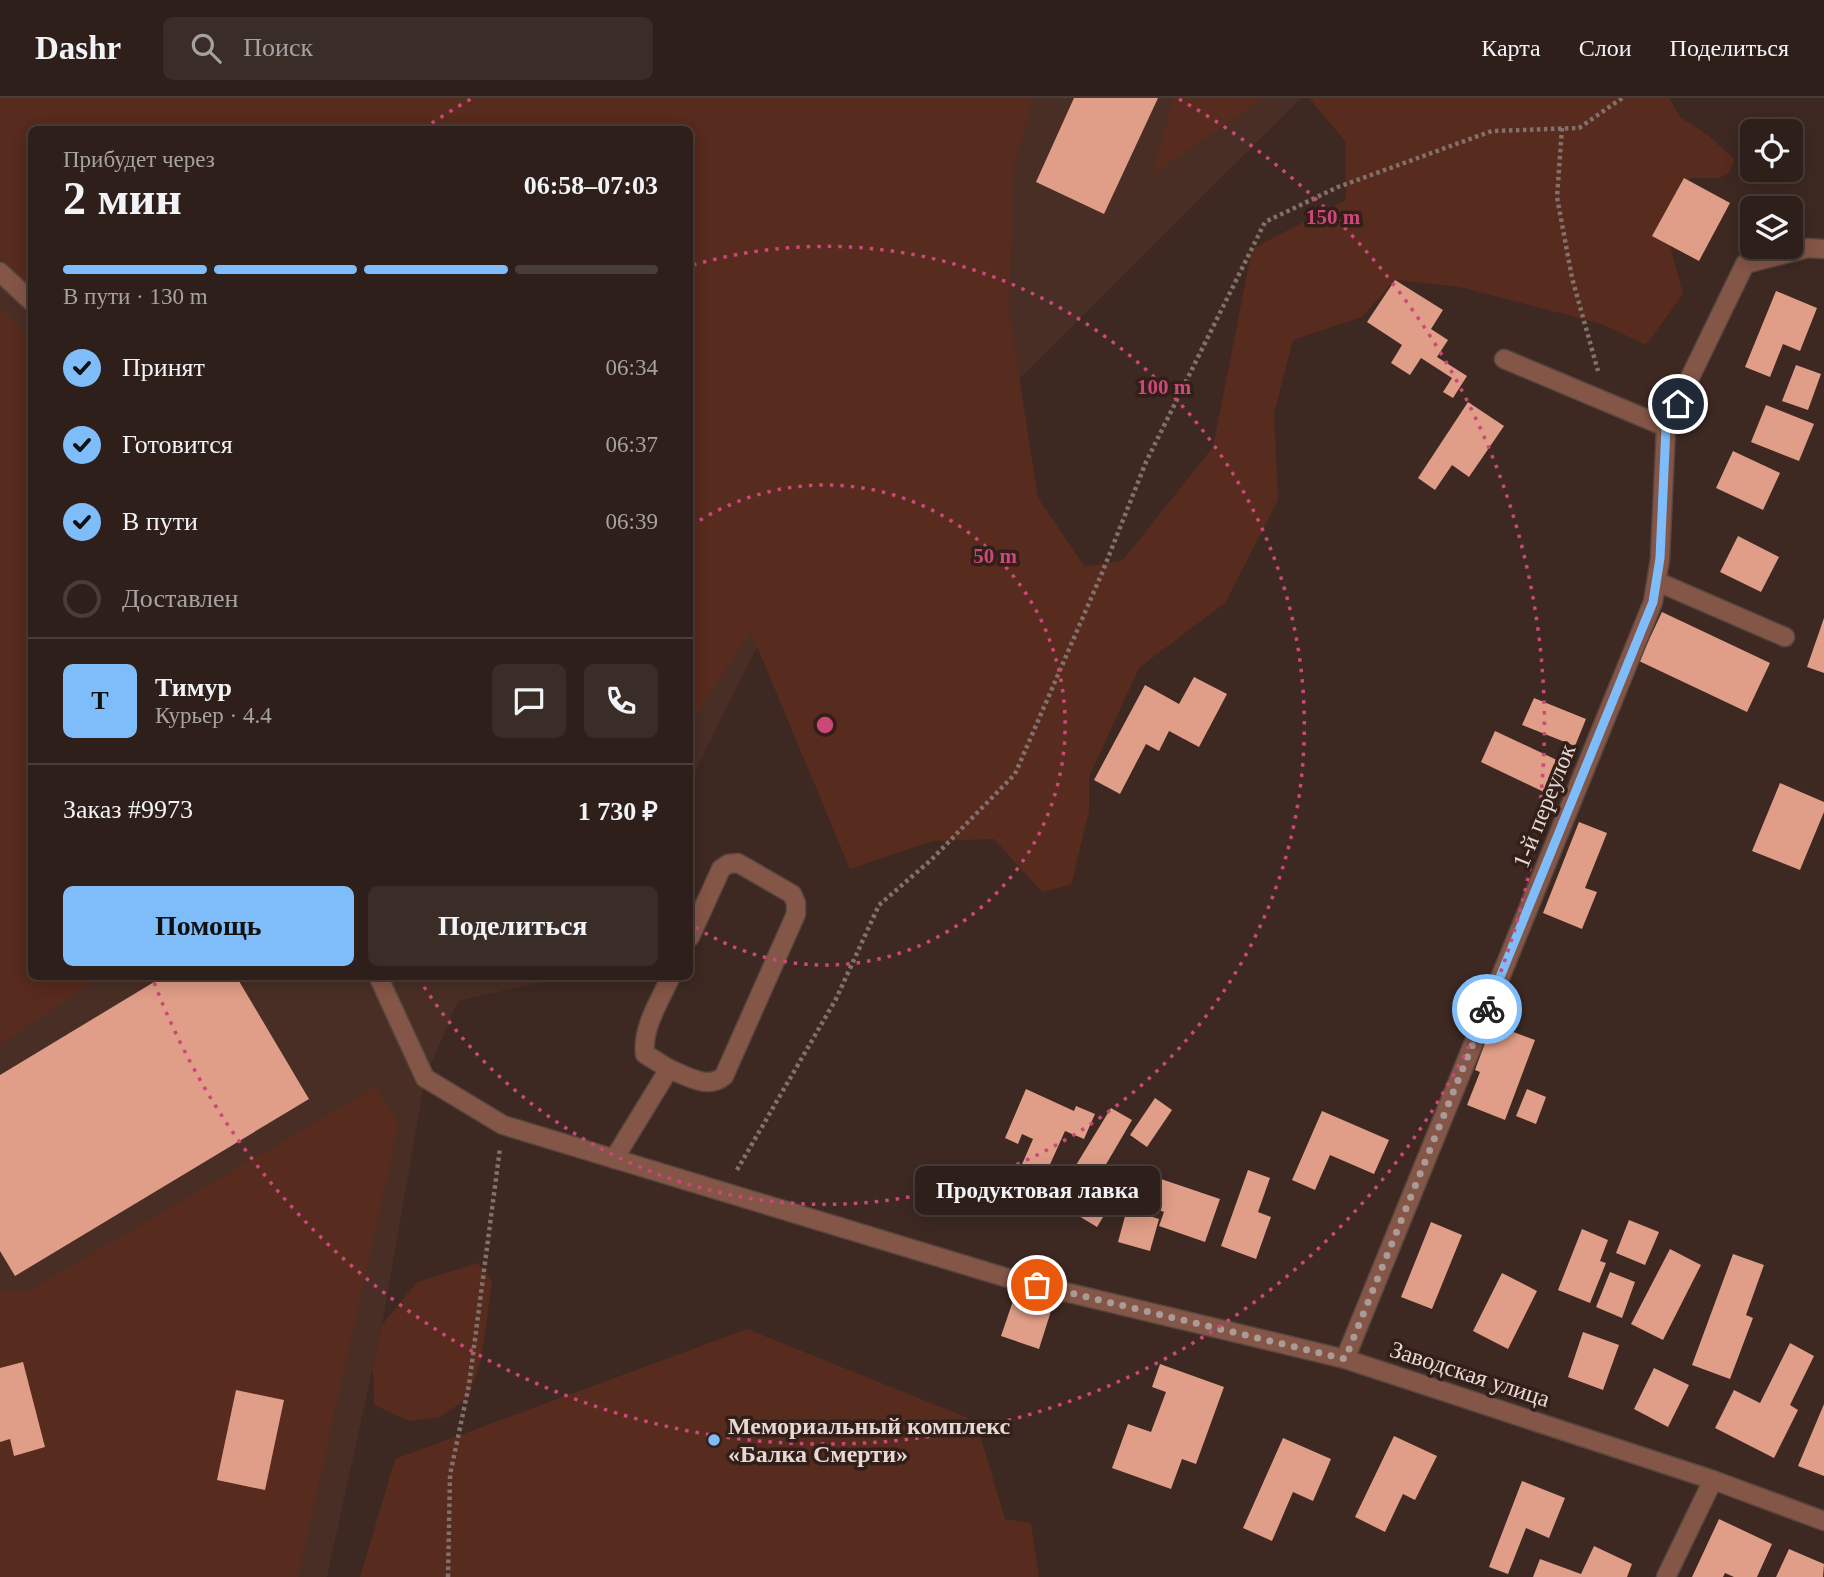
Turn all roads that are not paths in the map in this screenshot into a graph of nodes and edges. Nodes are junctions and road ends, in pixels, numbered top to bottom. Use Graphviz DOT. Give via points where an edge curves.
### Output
graph roads {
  1 [pos="1824,249"];
  2 [pos="0,272"];
  3 [pos="28,298"];
  4 [pos="1504,359"];
  5 [pos="1666,427"];
  6 [pos="1658,582"];
  7 [pos="1785,637"];
  8 [pos="693,930"];
  9 [pos="380,980"];
  10 [pos="669,980"];
  11 [pos="670,1069"];
  12 [pos="614,1158"];
  13 [pos="1345,1359"];
  14 [pos="1713,1480"];
  15 [pos="1824,1521"];
  16 [pos="1666,1577"];
  1 -- 5 [label="street, 1-й переулок" via="1808,248 1745,264"];
  2 -- 3 [label="street"];
  4 -- 5 [label="street"];
  5 -- 6 [label="street, 1-й переулок"];
  6 -- 7 [label="street"];
  6 -- 13 [label="street, 1-й переулок"];
  8 -- 11 [label="street" via="727,864 738,863 792,894 796,903 796,914 724,1076 709,1084"];
  9 -- 12 [label="street, Заводская улица" via="425,1078 503,1125"];
  10 -- 11 [label="street" via="644,1043 646,1054"];
  11 -- 12 [label="street"];
  12 -- 13 [label="street, Заводская улица" via="1011,1279"];
  13 -- 14 [label="street, Заводская улица"];
  14 -- 15 [label="street, Заводская улица"];
  14 -- 16 [label="street"];
}
